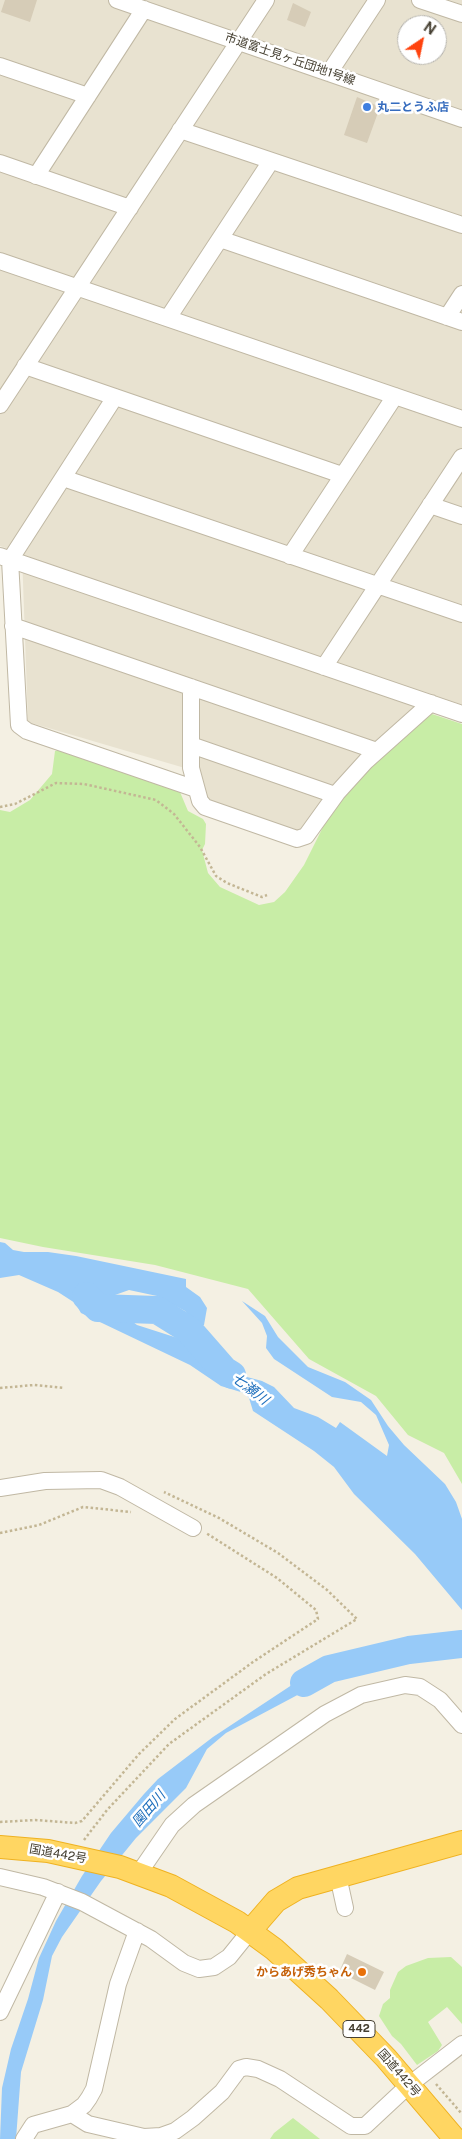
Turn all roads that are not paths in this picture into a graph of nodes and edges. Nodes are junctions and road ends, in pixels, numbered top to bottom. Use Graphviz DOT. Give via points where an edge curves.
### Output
graph roads {
  1 [pos="117,0"];
  2 [pos="266,0"];
  3 [pos="378,0"];
  4 [pos="420,0"];
  5 [pos="144,9"];
  6 [pos="462,14"];
  7 [pos="238,42"];
  8 [pos="0,66"];
  9 [pos="329,73"];
  10 [pos="88,96"];
  11 [pos="462,119"];
  12 [pos="180,130"];
  13 [pos="271,161"];
  14 [pos="0,163"];
  15 [pos="36,176"];
  16 [pos="130,208"];
  17 [pos="462,226"];
  18 [pos="220,239"];
  19 [pos="0,261"];
  20 [pos="77,287"];
  21 [pos="462,294"];
  22 [pos="168,318"];
  23 [pos="454,320"];
  24 [pos="25,366"];
  25 [pos="395,396"];
  26 [pos="115,397"];
  27 [pos="0,405"];
  28 [pos="462,419"];
  29 [pos="462,457"];
  30 [pos="342,475"];
  31 [pos="63,478"];
  32 [pos="430,505"];
  33 [pos="462,516"];
  34 [pos="290,556"];
  35 [pos="5,558"];
  36 [pos="378,586"];
  37 [pos="462,614"];
  38 [pos="13,626"];
  39 [pos="324,667"];
  40 [pos="191,688"];
  41 [pos="431,703"];
  42 [pos="462,714"];
  43 [pos="191,745"];
  44 [pos="377,751"];
  45 [pos="196,789"];
  46 [pos="336,795"];
  47 [pos="0,1488"];
  48 [pos="193,1528"];
  49 [pos="462,1725"];
  50 [pos="462,1842"];
  51 [pos="0,1847"];
  52 [pos="135,1872"];
  53 [pos="338,1876"];
  54 [pos="0,1878"];
  55 [pos="58,1892"];
  56 [pos="344,1908"];
  57 [pos="137,1931"];
  58 [pos="250,1931"];
  59 [pos="0,2012"];
  60 [pos="462,2044"];
  61 [pos="417,2079"];
  62 [pos="72,2114"];
  63 [pos="24,2139"];
  64 [pos="455,2139"];
  1 -- 5 [label="street, 市道富士見ヶ丘団地1号線"];
  2 -- 7 [label="street"];
  3 -- 9 [label="street"];
  4 -- 6 [label="street"];
  5 -- 7 [label="street, 市道富士見ヶ丘団地1号線"];
  5 -- 10 [label="street"];
  7 -- 9 [label="street, 市道富士見ヶ丘団地1号線"];
  7 -- 12 [label="street"];
  8 -- 10 [label="street"];
  9 -- 11 [label="street, 市道富士見ヶ丘団地1号線"];
  10 -- 15 [label="street"];
  12 -- 13 [label="street"];
  12 -- 16 [label="street"];
  13 -- 17 [label="street"];
  13 -- 18 [label="street"];
  14 -- 15 [label="street"];
  15 -- 16 [label="street"];
  16 -- 20 [label="street"];
  18 -- 22 [label="street"];
  18 -- 23 [label="street"];
  19 -- 20 [label="street"];
  20 -- 22 [label="street"];
  20 -- 24 [label="street"];
  21 -- 23 [label="street"];
  22 -- 25 [label="street"];
  24 -- 26 [label="street"];
  24 -- 27 [label="street"];
  25 -- 28 [label="street"];
  25 -- 30 [label="street"];
  26 -- 30 [label="street"];
  26 -- 31 [label="street"];
  29 -- 32 [label="street"];
  30 -- 34 [label="street"];
  31 -- 34 [label="street"];
  31 -- 35 [label="street"];
  32 -- 33 [label="street"];
  32 -- 36 [label="street"];
  34 -- 36 [label="street"];
  35 -- 38 [label="street"];
  35 -- 39 [label="street"];
  36 -- 37 [label="street"];
  36 -- 39 [label="street"];
  38 -- 40 [label="street"];
  38 -- 45 [label="street" via="19,724 22,728"];
  39 -- 41 [label="street"];
  40 -- 43 [label="street"];
  40 -- 44 [label="street"];
  41 -- 42 [label="street"];
  41 -- 44 [label="street"];
  43 -- 45 [label="street" via="190,768"];
  43 -- 46 [label="street"];
  44 -- 46 [label="street"];
  45 -- 46 [label="street" via="205,807 297,839 306,836"];
  47 -- 48 [label="street" via="45,1481 102,1480"];
  49 -- 52 [label="street" via="440,1700 420,1687 405,1685 361,1695 325,1714 194,1805 172,1826"];
  50 -- 53 [label="highway"];
  51 -- 52 [label="highway, 国道442号 / 442" via="48,1852 83,1850"];
  52 -- 58 [label="highway, 国道442号 / 442" via="190,1895"];
  53 -- 56 [label="street"];
  53 -- 58 [label="highway" via="290,1892 276,1902"];
  54 -- 55 [label="street"];
  55 -- 57 [label="street"];
  55 -- 59 [label="street"];
  57 -- 58 [label="street" via="184,1963 207,1969 229,1957"];
  57 -- 62 [label="street" via="111,2012 94,2089 84,2105"];
  58 -- 61 [label="highway, 国道442号 / 442" via="315,1985"];
  60 -- 61 [label="street"];
  61 -- 62 [label="street" via="365,2126 351,2126 280,2079 246,2067 239,2069 222,2092 193,2118 175,2131 161,2136 144,2137 88,2124"];
  61 -- 64 [label="highway, 国道442号 / 442"];
  62 -- 63 [label="street" via="33,2125"];
}
